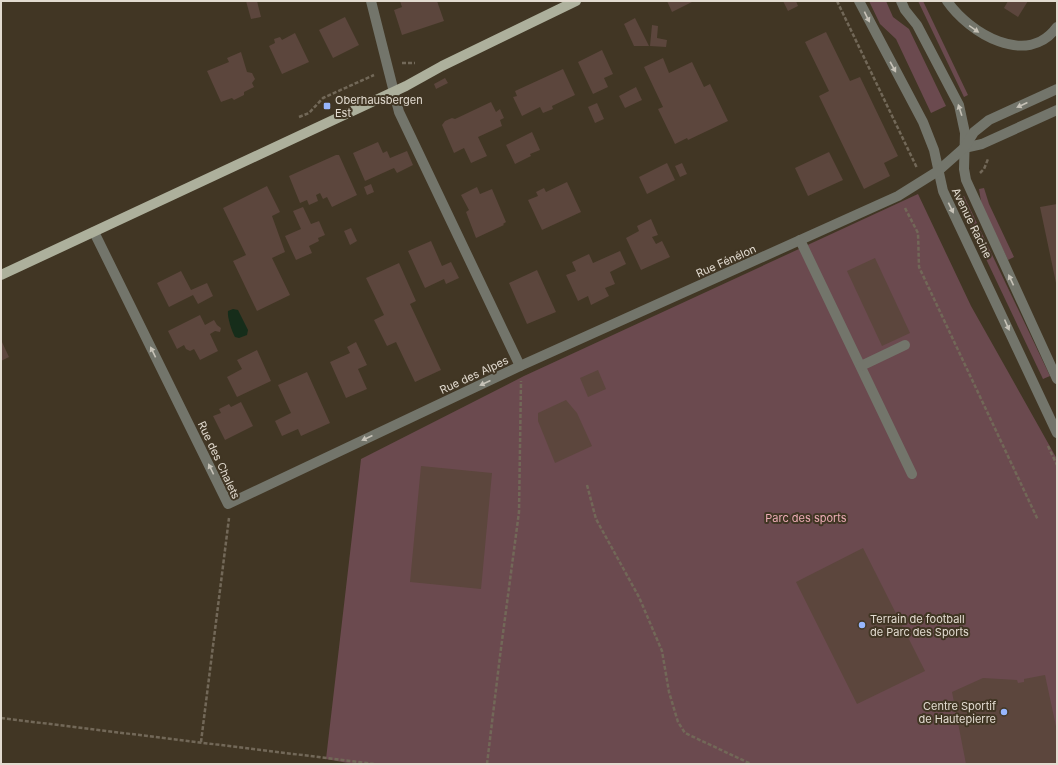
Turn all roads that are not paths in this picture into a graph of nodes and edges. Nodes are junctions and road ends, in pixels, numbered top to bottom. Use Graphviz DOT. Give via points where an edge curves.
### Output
graph roads {
  1 [pos="371,1"];
  2 [pos="576,1"];
  3 [pos="859,1"];
  4 [pos="901,1"];
  5 [pos="947,1"];
  6 [pos="1057,27"];
  7 [pos="1057,88"];
  8 [pos="394,91"];
  9 [pos="1057,110"];
  10 [pos="964,148"];
  11 [pos="938,171"];
  12 [pos="94,232"];
  13 [pos="800,240"];
  14 [pos="1,275"];
  15 [pos="905,345"];
  16 [pos="520,366"];
  17 [pos="861,366"];
  18 [pos="1057,379"];
  19 [pos="1057,433"];
  20 [pos="912,474"];
  21 [pos="228,504"];
  1 -- 8 [label="street, Rue des Alpes"];
  2 -- 8 [label="main road"];
  3 -- 11 [label="street, Avenue Racine, one-way" via="923,122 934,150"];
  10 -- 4 [label="street, Avenue Racine, one-way" via="959,105 917,25"];
  5 -- 6 [label="street, one-way" via="974,29 1000,43 1025,46 1035,44 1045,39"];
  7 -- 10 [label="street, one-way" via="989,120 974,132"];
  8 -- 12 [label="main road"];
  8 -- 16 [label="street, Rue des Alpes" via="399,112"];
  9 -- 10 [label="street" via="982,144"];
  10 -- 11 [label="street, Rue Fénélon"];
  18 -- 10 [label="street, Avenue Racine, one-way" via="968,186 964,169"];
  11 -- 13 [label="street, Rue Fénélon" via="898,196"];
  11 -- 19 [label="street, Avenue Racine, one-way" via="943,191"];
  12 -- 14 [label="main road"];
  21 -- 12 [label="street, Rue des Chalets, one-way"];
  13 -- 16 [label="street, Rue Fénélon"];
  13 -- 17 [label="street"];
  15 -- 17 [label="street"];
  16 -- 21 [label="street, Rue des Alpes, one-way"];
  17 -- 20 [label="street"];
}
